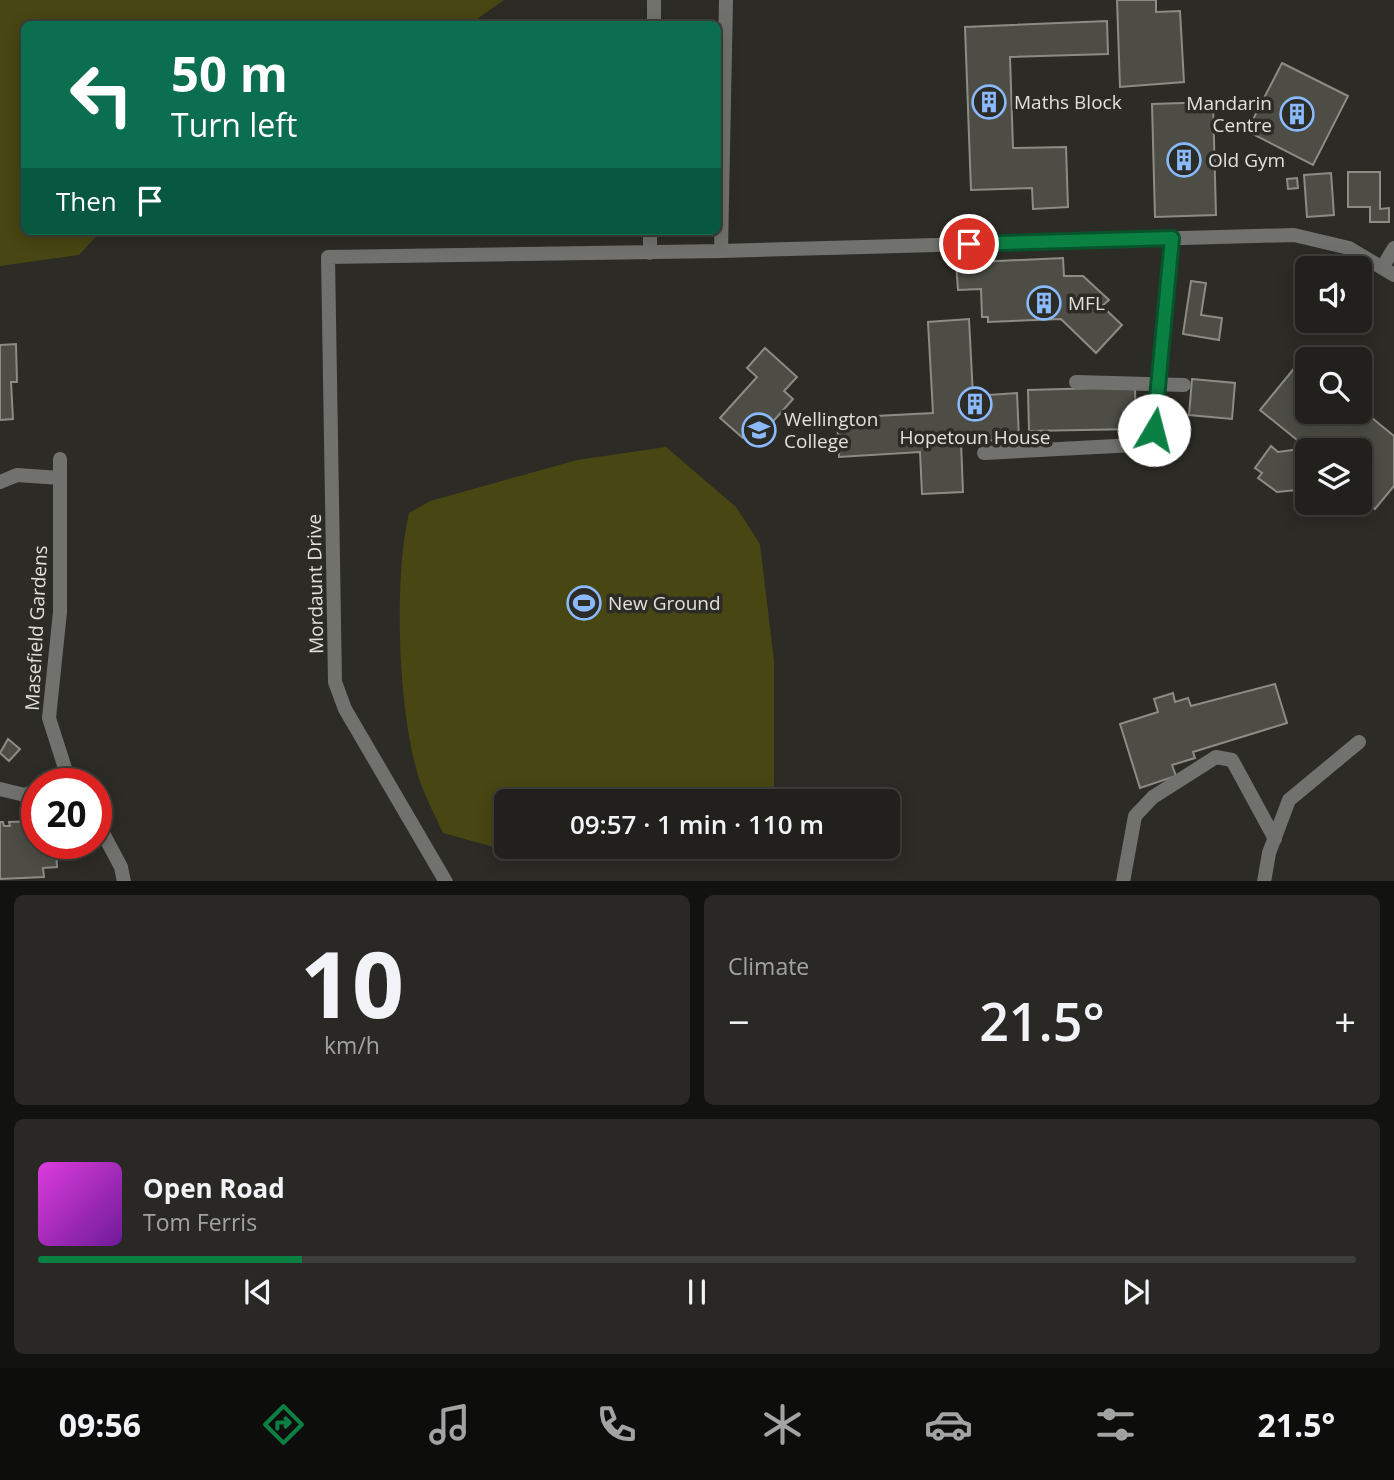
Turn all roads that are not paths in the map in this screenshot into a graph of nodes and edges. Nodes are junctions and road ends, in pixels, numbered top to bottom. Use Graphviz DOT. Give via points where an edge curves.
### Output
graph roads {
  1 [pos="654,0"];
  2 [pos="726,0"];
  3 [pos="654,21"];
  4 [pos="650,235"];
  5 [pos="1172,238"];
  6 [pos="1394,248"];
  7 [pos="721,251"];
  8 [pos="650,253"];
  9 [pos="1388,272"];
  10 [pos="1076,382"];
  11 [pos="1160,383"];
  12 [pos="1184,385"];
  13 [pos="984,453"];
  14 [pos="60,459"];
  15 [pos="60,478"];
  16 [pos="0,482"];
  17 [pos="1359,742"];
  18 [pos="64,768"];
  19 [pos="0,789"];
  20 [pos="21,794"];
  21 [pos="1275,839"];
  22 [pos="112,850"];
  23 [pos="124,881"];
  24 [pos="446,881"];
  25 [pos="1123,881"];
  26 [pos="1264,881"];
  1 -- 3 [label="street"];
  2 -- 7 [label="street"];
  4 -- 8 [label="street"];
  5 -- 7 [label="street"];
  5 -- 9 [label="street" via="1294,235 1349,248"];
  5 -- 11 [label="street"];
  6 -- 9 [label="street"];
  7 -- 8 [label="street"];
  8 -- 24 [label="street, Mordaunt Drive" via="328,257 335,682 345,709"];
  10 -- 11 [label="street"];
  11 -- 12 [label="street"];
  11 -- 13 [label="street" via="1154,430 1135,445"];
  14 -- 15 [label="street, Masefield Gardens"];
  15 -- 16 [label="street" via="17,475"];
  15 -- 18 [label="street, Masefield Gardens" via="60,612 49,718"];
  17 -- 21 [label="street" via="1289,800"];
  19 -- 20 [label="street"];
  21 -- 25 [label="street" via="1233,760 1216,757 1153,797 1135,816"];
  21 -- 26 [label="street"];
  22 -- 23 [label="street"];
}
